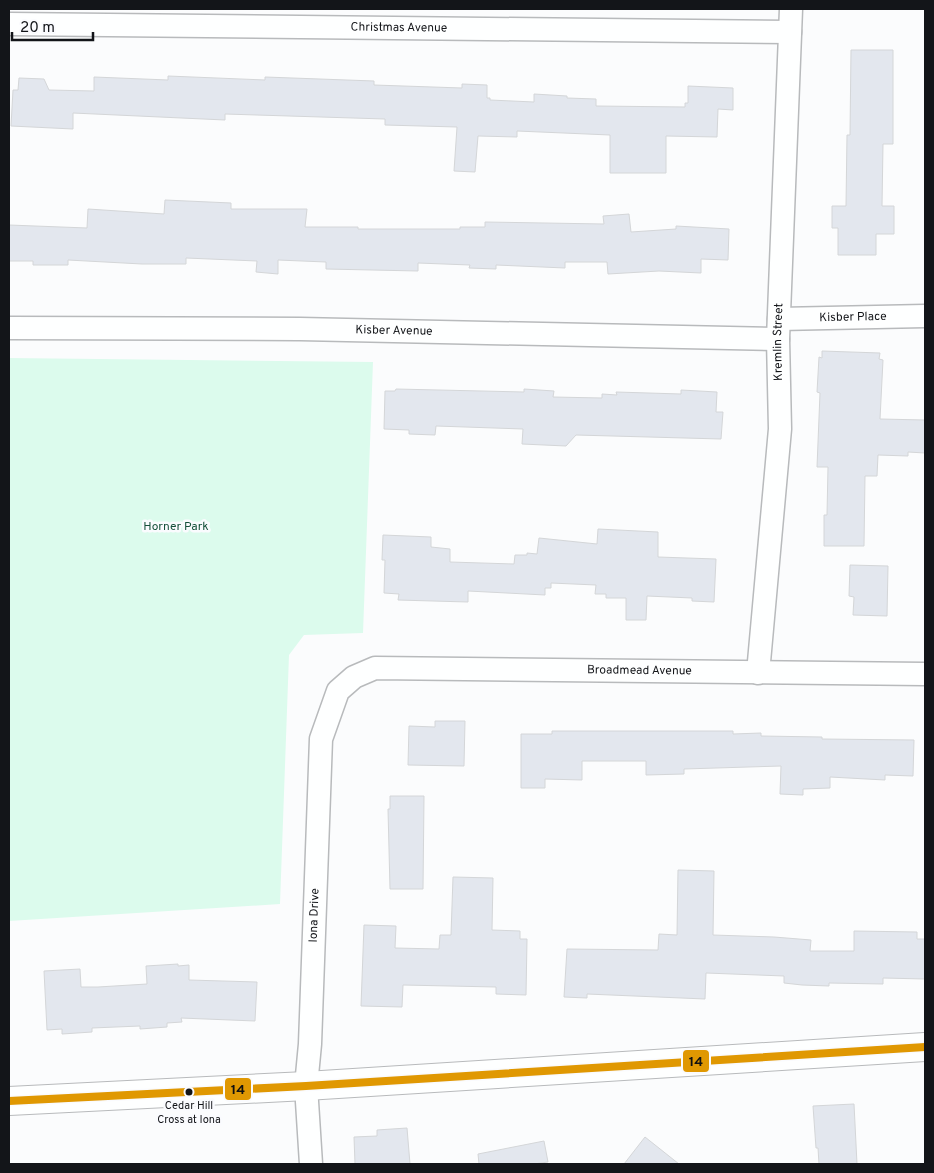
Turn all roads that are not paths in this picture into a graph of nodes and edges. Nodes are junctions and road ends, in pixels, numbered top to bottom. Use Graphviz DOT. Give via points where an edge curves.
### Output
graph roads {
  1 [pos="791,9"];
  2 [pos="9,24"];
  3 [pos="790,32"];
  4 [pos="925,316"];
  5 [pos="9,328"];
  6 [pos="779,329"];
  7 [pos="758,673"];
  8 [pos="925,674"];
  9 [pos="354,677"];
  10 [pos="925,1047"];
  11 [pos="306,1086"];
  12 [pos="9,1101"];
  13 [pos="311,1164"];
  1 -- 3 [label="street, Kremlin Street"];
  2 -- 3 [label="street, Christmas Avenue"];
  3 -- 6 [label="street, Kremlin Street"];
  4 -- 6 [label="street, Kisber Place"];
  5 -- 6 [label="street, Kisber Avenue"];
  6 -- 7 [label="street, Kremlin Street" via="780,429"];
  7 -- 8 [label="street, Broadmead Avenue"];
  7 -- 9 [label="street, Broadmead Avenue" via="375,668"];
  9 -- 11 [label="street, Iona Drive" via="338,691 321,739"];
  10 -- 11 [label="main road"];
  11 -- 12 [label="main road"];
  11 -- 13 [label="street, Iona Drive"];
}
